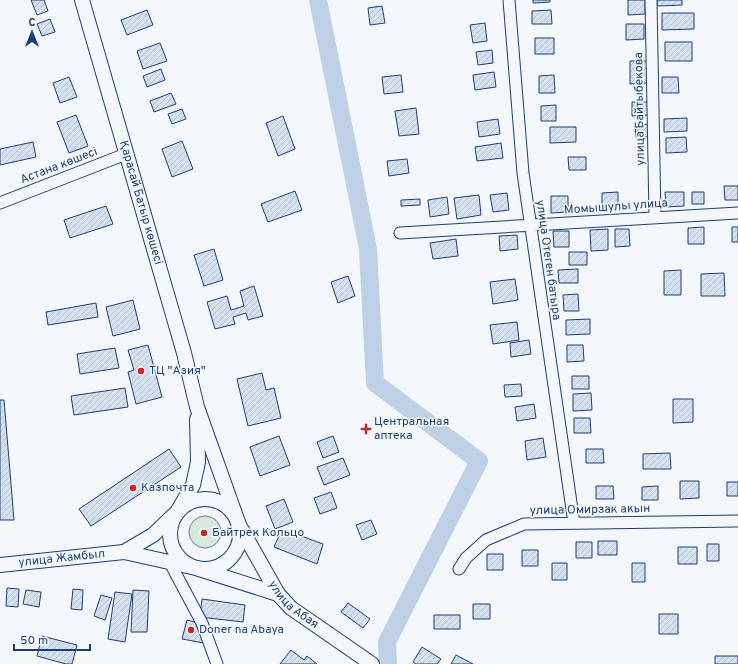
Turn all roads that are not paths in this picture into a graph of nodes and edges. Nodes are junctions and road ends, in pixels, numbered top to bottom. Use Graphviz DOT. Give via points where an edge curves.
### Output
graph roads {
  1 [pos="82,0"];
  2 [pos="509,0"];
  3 [pos="651,0"];
  4 [pos="126,154"];
  5 [pos="0,202"];
  6 [pos="738,212"];
  7 [pos="655,217"];
  8 [pos="530,226"];
  9 [pos="400,233"];
  10 [pos="196,407"];
  11 [pos="177,512"];
  12 [pos="738,521"];
  13 [pos="574,523"];
  14 [pos="239,525"];
  15 [pos="124,552"];
  16 [pos="169,561"];
  17 [pos="0,565"];
  18 [pos="196,568"];
  19 [pos="459,569"];
  20 [pos="278,594"];
  21 [pos="217,664"];
  22 [pos="372,664"];
  1 -- 4 [label="main road, Қарасай Батыр көшесі"];
  2 -- 8 [label="street, улица Отеген батыра" via="523,173"];
  3 -- 7 [label="street, улица Байтыбекова"];
  4 -- 5 [label="street, Астана көшесі"];
  4 -- 10 [label="main road, Қарасай Батыр көшесі" via="184,353"];
  6 -- 7 [label="street, Момышулы улица"];
  7 -- 8 [label="street, Момышулы улица"];
  8 -- 9 [label="street, Момышулы улица"];
  8 -- 13 [label="street, улица Отеген батыра"];
  10 -- 11 [label="main road" via="198,462 193,485"];
  10 -- 14 [label="main road"];
  11 -- 14 [label="main road" via="195,500 217,501 227,507"];
  11 -- 15 [label="main road, улица Жамбыл" via="153,536"];
  11 -- 18 [label="main road" via="170,534 172,545 177,555"];
  12 -- 13 [label="street, улица Омирзак акын"];
  13 -- 19 [label="street, улица Омирзак акын" via="524,524 486,540 466,558"];
  14 -- 18 [label="main road" via="238,545 226,562 217,567"];
  14 -- 20 [label="main road, улица Абая"];
  15 -- 16 [label="main road, улица Жамбыл"];
  15 -- 17 [label="main road, улица Жамбыл"];
  16 -- 18 [label="main road, улица Жамбыл"];
  16 -- 21 [label="street" via="202,623"];
  18 -- 20 [label="main road, улица Жамбыл"];
  20 -- 22 [label="main road, улица Абая" via="291,608"];
}
